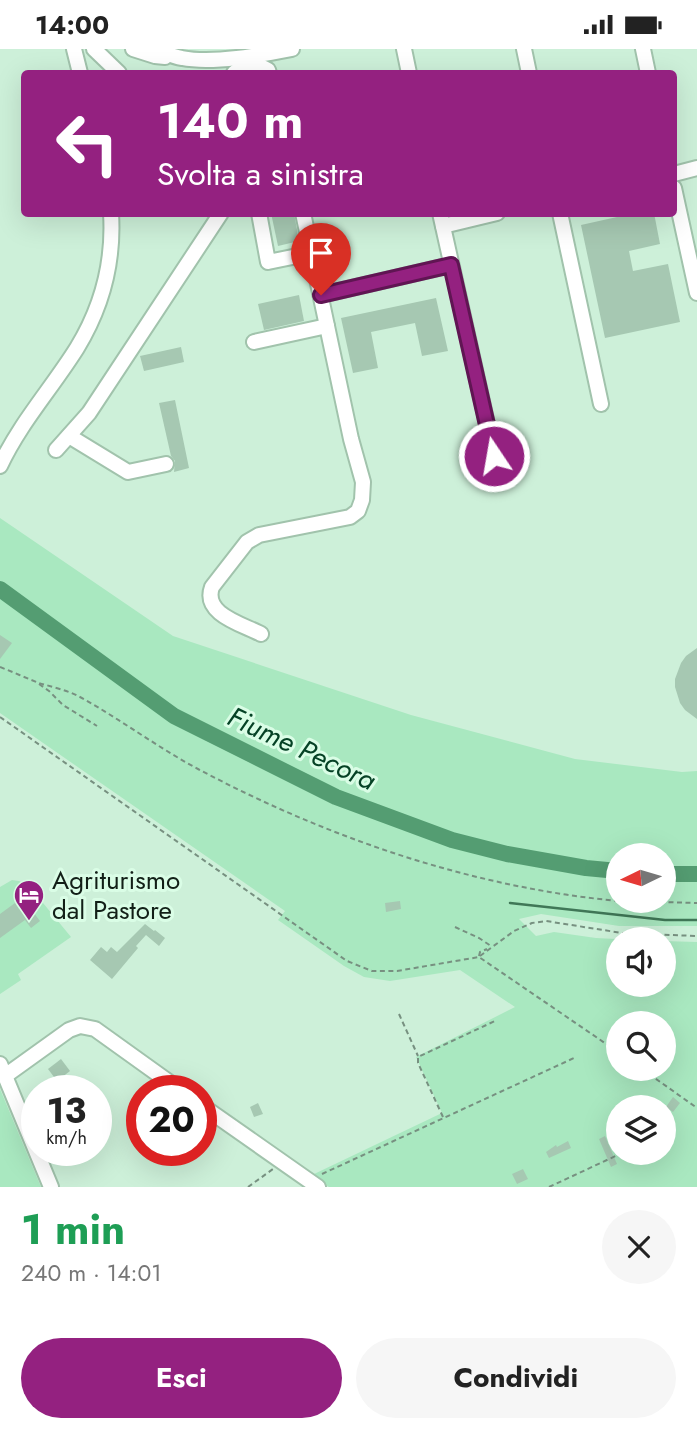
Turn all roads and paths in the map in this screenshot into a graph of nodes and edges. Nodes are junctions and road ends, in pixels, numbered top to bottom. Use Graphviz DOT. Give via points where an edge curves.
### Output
graph roads {
  1 [pos="74,49"];
  2 [pos="94,49"];
  3 [pos="133,49"];
  4 [pos="156,49"];
  5 [pos="292,49"];
  6 [pos="404,49"];
  7 [pos="524,49"];
  8 [pos="643,49"];
  9 [pos="181,58"];
  10 [pos="79,70"];
  11 [pos="114,70"];
  12 [pos="238,70"];
  13 [pos="268,70"];
  14 [pos="408,70"];
  15 [pos="528,70"];
  16 [pos="648,70"];
  17 [pos="697,169"];
  18 [pos="677,173"];
  19 [pos="677,202"];
  20 [pos="111,217"];
  21 [pos="218,217"];
  22 [pos="260,217"];
  23 [pos="304,217"];
  24 [pos="465,217"];
  25 [pos="561,217"];
  26 [pos="441,220"];
  27 [pos="312,253"];
  28 [pos="451,265"];
  29 [pos="697,293"];
  30 [pos="321,295"];
  31 [pos="327,326"];
  32 [pos="254,342"];
  33 [pos="601,404"];
  34 [pos="69,436"];
  35 [pos="11,443"];
  36 [pos="56,450"];
  37 [pos="0,453"];
  38 [pos="494,456"];
  39 [pos="166,464"];
  40 [pos="0,466"];
  41 [pos="261,633"];
  42 [pos="1,668"];
  43 [pos="36,682"];
  44 [pos="0,717"];
  45 [pos="97,726"];
  46 [pos="606,899"];
  47 [pos="676,902"];
  48 [pos="697,903"];
  49 [pos="455,927"];
  50 [pos="697,936"];
  51 [pos="490,947"];
  52 [pos="479,957"];
  53 [pos="399,1014"];
  54 [pos="496,1020"];
  55 [pos="606,1044"];
  56 [pos="418,1057"];
  57 [pos="574,1058"];
  58 [pos="2,1070"];
  59 [pos="159,1075"];
  60 [pos="659,1081"];
  61 [pos="697,1108"];
  62 [pos="217,1116"];
  63 [pos="443,1118"];
  64 [pos="606,1160"];
  65 [pos="283,1163"];
  66 [pos="313,1184"];
  67 [pos="51,1187"];
  68 [pos="248,1187"];
  69 [pos="549,1187"];
  1 -- 10 [label="street"];
  2 -- 11 [label="street"];
  3 -- 9 [label="street"];
  4 -- 9 [label="street"];
  5 -- 9 [label="street" via="212,59"];
  6 -- 14 [label="street"];
  7 -- 15 [label="street"];
  8 -- 16 [label="street"];
  12 -- 13 [label="street" via="251,64"];
  17 -- 18 [label="street"];
  19 -- 29 [label="street"];
  20 -- 35 [label="street" via="112,239 101,299 78,347"];
  21 -- 34 [label="street" via="89,413"];
  22 -- 27 [label="street" via="268,262"];
  23 -- 27 [label="street"];
  24 -- 26 [label="street"];
  25 -- 33 [label="street"];
  26 -- 28 [label="street"];
  27 -- 30 [label="street"];
  28 -- 30 [label="street"];
  28 -- 38 [label="street"];
  30 -- 31 [label="street"];
  31 -- 32 [label="street"];
  31 -- 41 [label="street" via="363,482 362,500 350,517 259,535 247,542 212,587 209,594 216,612"];
  34 -- 36 [label="street"];
  34 -- 39 [label="street" via="128,472"];
  35 -- 37 [label="street"];
  35 -- 40 [label="street"];
  42 -- 43 [label="path"];
  43 -- 45 [label="path"];
  43 -- 46 [label="path" via="77,696 211,775 296,816 392,853 504,884"];
  44 -- 52 [label="path" via="347,961 372,971 397,971"];
  47 -- 48 [label="path"];
  49 -- 51 [label="path"];
  50 -- 51 [label="path" via="622,933 546,921 514,931"];
  51 -- 52 [label="path"];
  52 -- 55 [label="path"];
  53 -- 56 [label="path"];
  54 -- 56 [label="path"];
  56 -- 63 [label="path"];
  57 -- 63 [label="path"];
  58 -- 59 [label="street" via="80,1026 95,1029"];
  58 -- 67 [label="street"];
  60 -- 61 [label="path"];
  62 -- 65 [label="street"];
  63 -- 66 [label="path"];
  64 -- 69 [label="path"];
  65 -- 66 [label="street"];
  65 -- 68 [label="path"];
}
